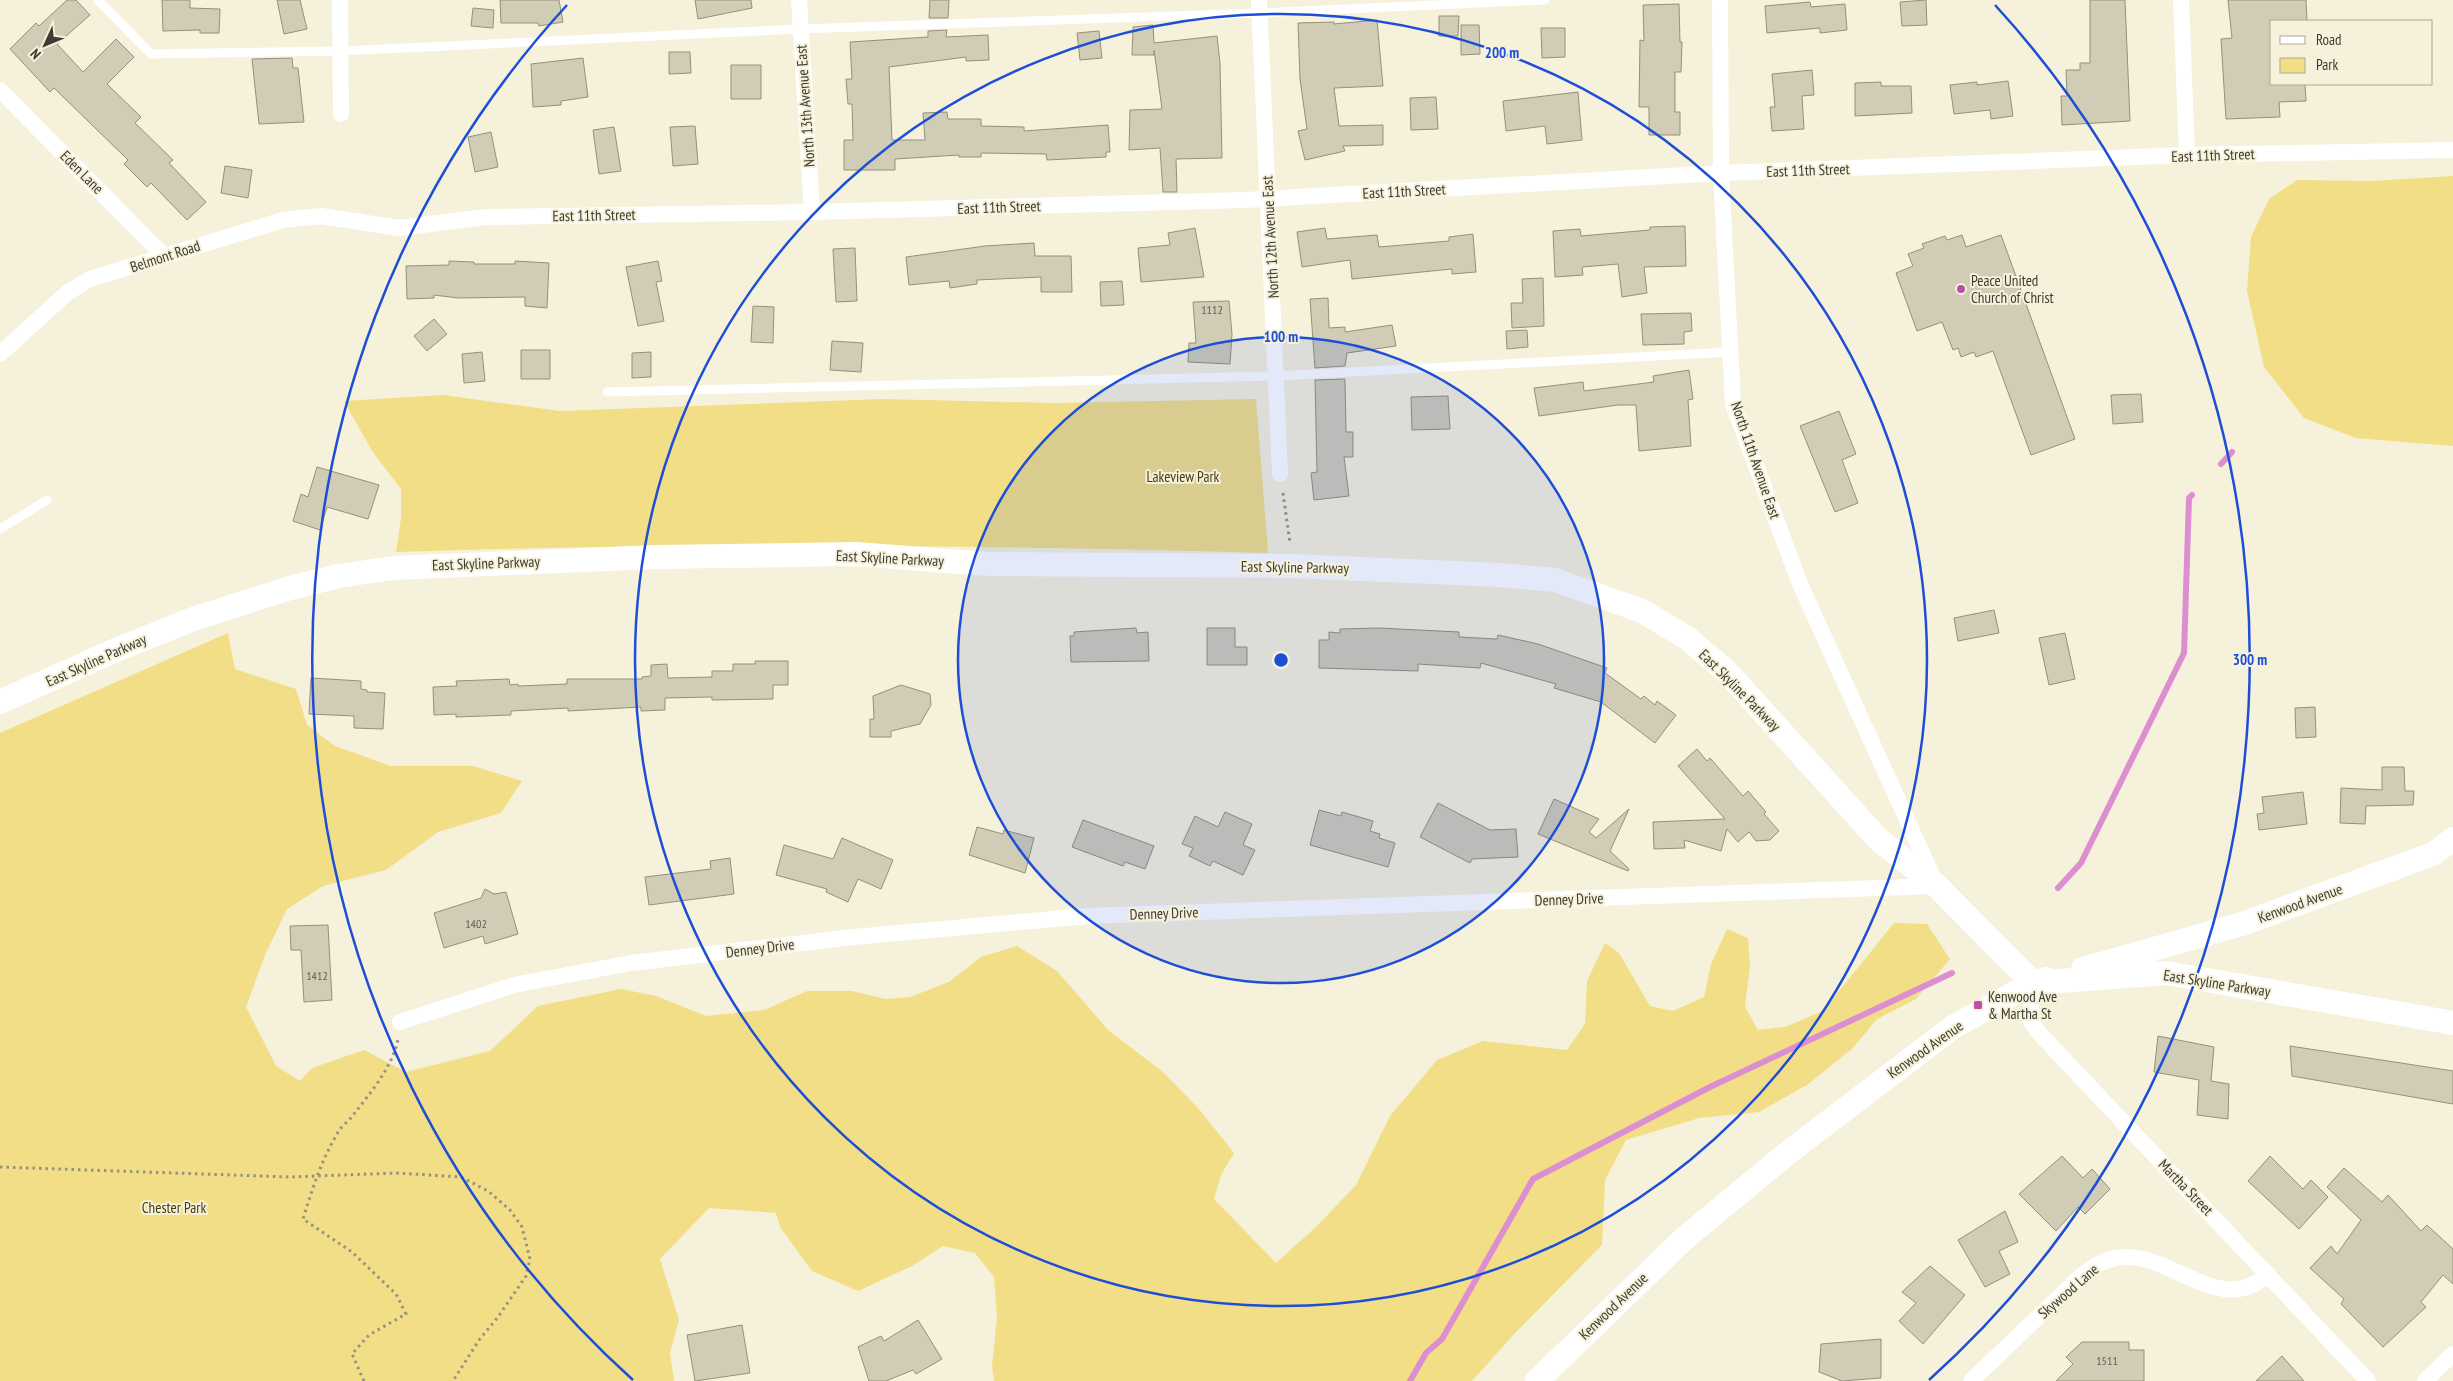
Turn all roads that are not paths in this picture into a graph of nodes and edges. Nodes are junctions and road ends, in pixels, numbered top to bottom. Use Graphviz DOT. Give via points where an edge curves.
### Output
graph roads {
  1 [pos="98,0"];
  2 [pos="340,0"];
  3 [pos="799,0"];
  4 [pos="1545,0"];
  5 [pos="1720,0"];
  6 [pos="2181,0"];
  7 [pos="1259,7"];
  8 [pos="800,29"];
  9 [pos="341,51"];
  10 [pos="0,90"];
  11 [pos="341,114"];
  12 [pos="2453,150"];
  13 [pos="2187,155"];
  14 [pos="1721,173"];
  15 [pos="1268,199"];
  16 [pos="812,212"];
  17 [pos="356,221"];
  18 [pos="163,255"];
  19 [pos="1730,352"];
  20 [pos="0,354"];
  21 [pos="1276,376"];
  22 [pos="608,392"];
  23 [pos="1280,474"];
  24 [pos="48,500"];
  25 [pos="0,529"];
  26 [pos="0,702"];
  27 [pos="2453,839"];
  28 [pos="1938,886"];
  29 [pos="2033,983"];
  30 [pos="400,1022"];
  31 [pos="2453,1023"];
  32 [pos="2268,1274"];
  33 [pos="2453,1354"];
  34 [pos="1537,1381"];
  35 [pos="1970,1381"];
  36 [pos="2368,1381"];
  37 [pos="2425,1381"];
  1 -- 9 [label="lane" via="151,54"];
  2 -- 9 [label="street"];
  3 -- 8 [label="street, North 13th Avenue East"];
  4 -- 7 [label="lane"];
  5 -- 14 [label="street, North 11th Avenue East"];
  6 -- 13 [label="street"];
  7 -- 8 [label="lane"];
  7 -- 15 [label="street, North 12th Avenue East"];
  8 -- 9 [label="lane"];
  8 -- 16 [label="street, North 13th Avenue East"];
  9 -- 11 [label="street"];
  10 -- 18 [label="street, Eden Lane"];
  12 -- 13 [label="street, East 11th Street"];
  13 -- 14 [label="street, East 11th Street"];
  14 -- 15 [label="street, East 11th Street"];
  14 -- 19 [label="street, North 11th Avenue East"];
  15 -- 16 [label="street, East 11th Street"];
  15 -- 21 [label="street, North 12th Avenue East"];
  16 -- 17 [label="street, East 11th Street" via="486,217 399,228"];
  17 -- 18 [label="street, Belmont Road" via="321,216 284,220"];
  18 -- 20 [label="street, Belmont Road" via="90,279 67,293"];
  19 -- 21 [label="lane"];
  19 -- 28 [label="street, North 11th Avenue East" via="1733,404 1800,584"];
  21 -- 22 [label="lane"];
  21 -- 23 [label="street, North 12th Avenue East"];
  24 -- 25 [label="lane"];
  26 -- 28 [label="street, East Skyline Parkway" via="192,619 290,588 393,568 656,557 856,554 987,564 1293,566 1490,574 1555,580 1642,611 1687,638 1727,672 1878,839"];
  27 -- 29 [label="street, Kenwood Avenue" via="2433,854 2242,924"];
  28 -- 29 [label="street, East Skyline Parkway"];
  28 -- 30 [label="street, Denney Drive" via="1087,916 854,937 631,963 514,985"];
  29 -- 31 [label="street, East Skyline Parkway" via="2166,973"];
  29 -- 32 [label="street, Martha Street" via="2030,1020 2039,1033"];
  29 -- 34 [label="street, Kenwood Avenue" via="1954,1027 1789,1152 1686,1236"];
  32 -- 35 [label="street, Skywood Lane" via="2257,1284 2240,1290 2215,1288 2139,1259 2117,1257 2098,1263"];
  32 -- 36 [label="street, Martha Street"];
  33 -- 37 [label="street"];
}
